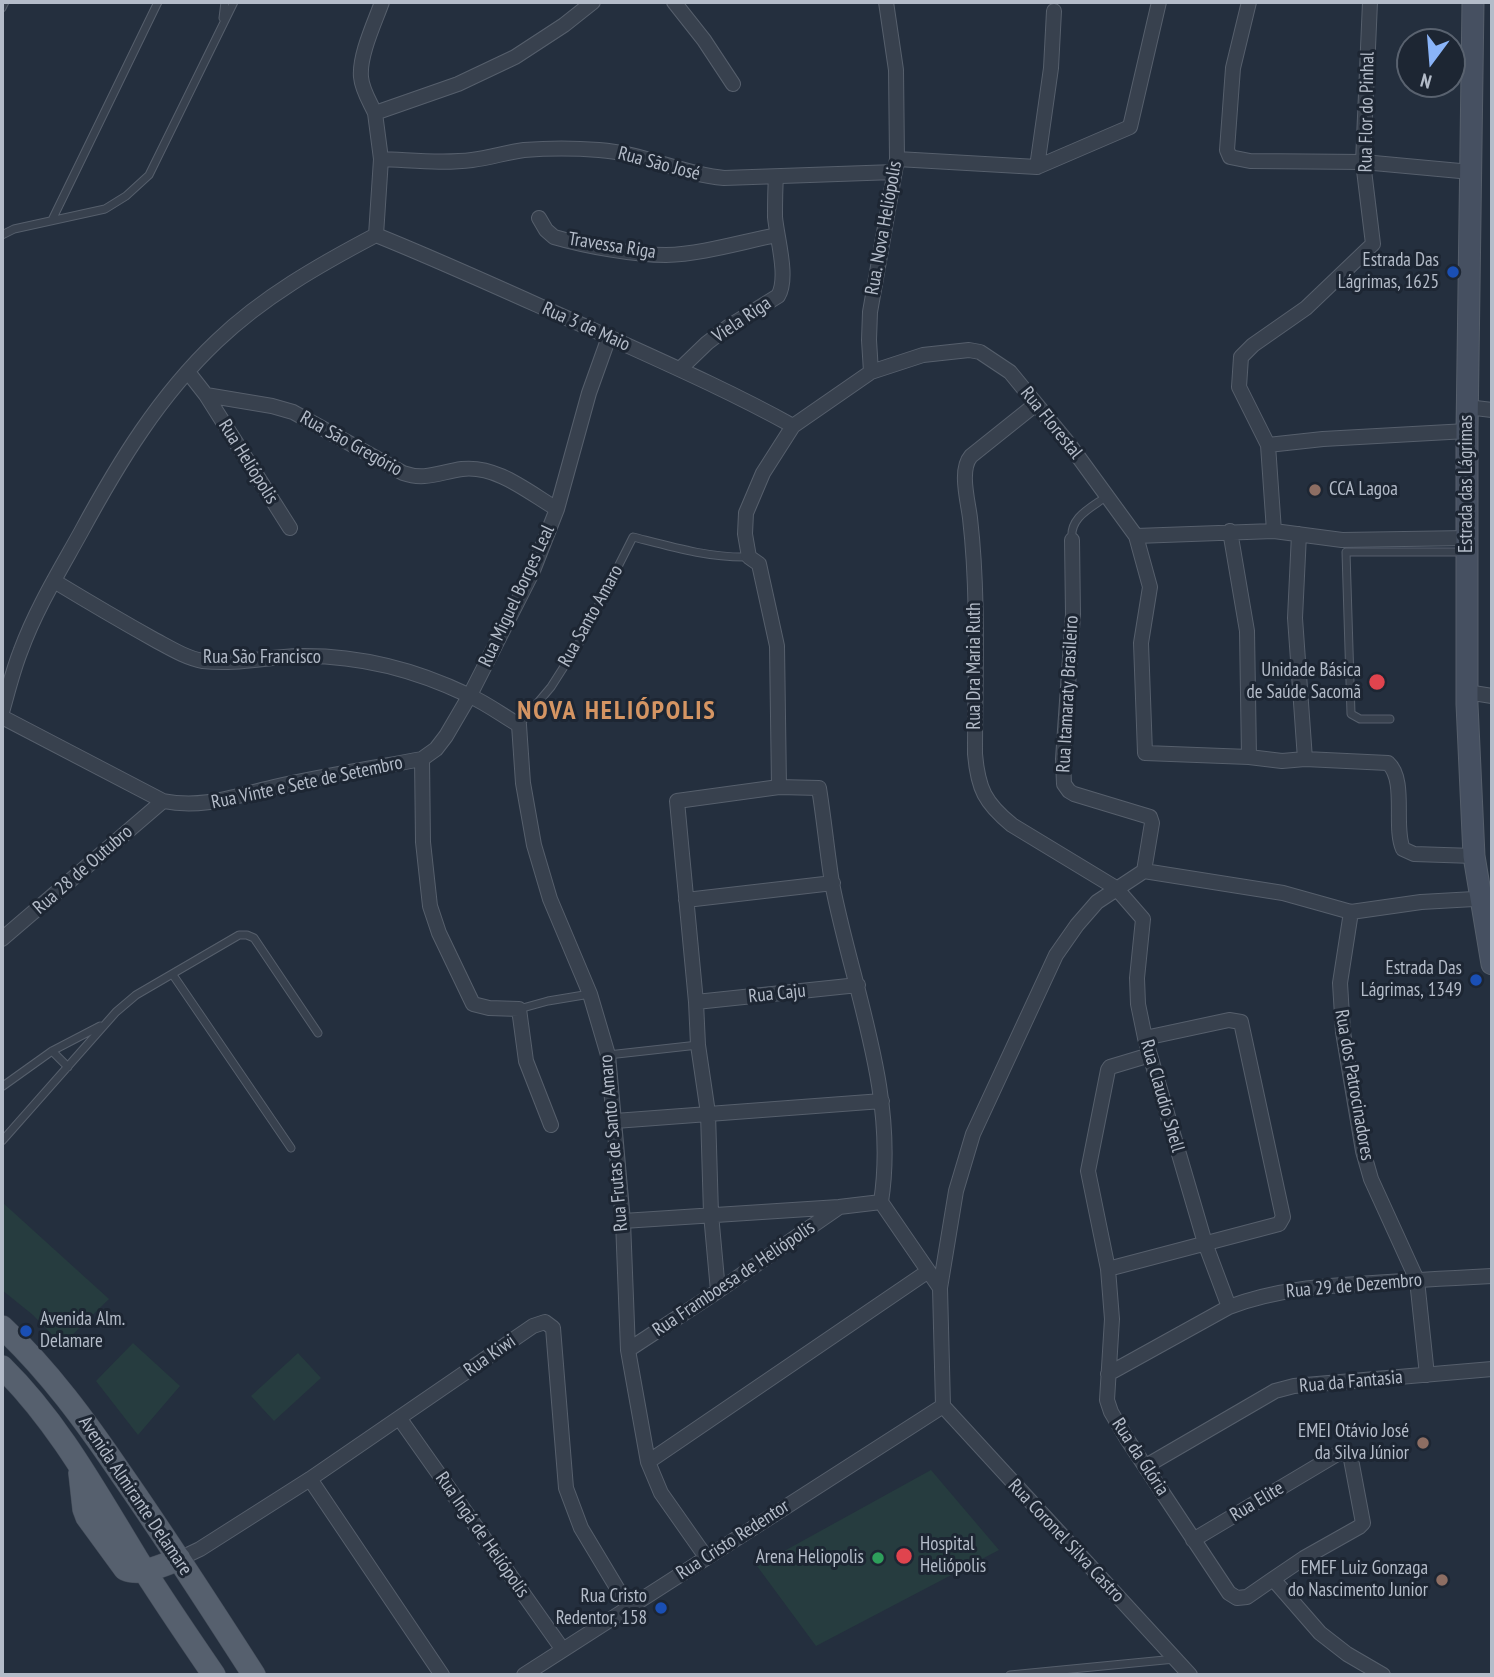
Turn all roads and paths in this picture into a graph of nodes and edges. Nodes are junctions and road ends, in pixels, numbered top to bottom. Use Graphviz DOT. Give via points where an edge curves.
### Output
graph roads {
  1 [pos="5,2"];
  2 [pos="158,2"];
  3 [pos="225,2"];
  4 [pos="234,2"];
  5 [pos="382,2"];
  6 [pos="593,2"];
  7 [pos="674,2"];
  8 [pos="886,2"];
  9 [pos="1159,2"];
  10 [pos="1249,2"];
  11 [pos="1370,2"];
  12 [pos="1473,2"];
  13 [pos="2,8"];
  14 [pos="1054,11"];
  15 [pos="223,23"];
  16 [pos="733,84"];
  17 [pos="375,113"];
  18 [pos="381,159"];
  19 [pos="1363,162"];
  20 [pos="896,165"];
  21 [pos="1037,167"];
  22 [pos="1471,172"];
  23 [pos="776,177"];
  24 [pos="540,218"];
  25 [pos="52,220"];
  26 [pos="2,235"];
  27 [pos="376,235"];
  28 [pos="777,236"];
  29 [pos="609,337"];
  30 [pos="680,369"];
  31 [pos="188,372"];
  32 [pos="871,372"];
  33 [pos="206,395"];
  34 [pos="1036,404"];
  35 [pos="1467,407"];
  36 [pos="1492,410"];
  37 [pos="793,426"];
  38 [pos="1467,430"];
  39 [pos="1268,444"];
  40 [pos="1108,496"];
  41 [pos="557,509"];
  42 [pos="290,528"];
  43 [pos="1230,531"];
  44 [pos="1274,531"];
  45 [pos="1299,534"];
  46 [pos="1136,536"];
  47 [pos="1072,540"];
  48 [pos="1467,545"];
  49 [pos="754,561"];
  50 [pos="54,581"];
  51 [pos="1467,692"];
  52 [pos="470,695"];
  53 [pos="1492,696"];
  54 [pos="2,712"];
  55 [pos="2,717"];
  56 [pos="1390,719"];
  57 [pos="519,724"];
  58 [pos="1249,757"];
  59 [pos="422,759"];
  60 [pos="1305,759"];
  61 [pos="779,787"];
  62 [pos="163,801"];
  63 [pos="1474,856"];
  64 [pos="1144,871"];
  65 [pos="832,883"];
  66 [pos="1116,888"];
  67 [pos="1487,898"];
  68 [pos="686,900"];
  69 [pos="1351,912"];
  70 [pos="2,939"];
  71 [pos="1492,964"];
  72 [pos="173,975"];
  73 [pos="858,985"];
  74 [pos="590,994"];
  75 [pos="696,1002"];
  76 [pos="519,1009"];
  77 [pos="106,1023"];
  78 [pos="318,1033"];
  79 [pos="1145,1038"];
  80 [pos="698,1045"];
  81 [pos="52,1051"];
  82 [pos="608,1055"];
  83 [pos="1150,1055"];
  84 [pos="68,1068"];
  85 [pos="3,1086"];
  86 [pos="881,1101"];
  87 [pos="708,1113"];
  88 [pos="615,1121"];
  89 [pos="551,1125"];
  90 [pos="2,1142"];
  91 [pos="291,1148"];
  92 [pos="881,1202"];
  93 [pos="839,1207"];
  94 [pos="710,1214"];
  95 [pos="623,1220"];
  96 [pos="1205,1243"];
  97 [pos="1108,1269"];
  98 [pos="927,1272"];
  99 [pos="1492,1276"];
  100 [pos="1417,1280"];
  101 [pos="940,1288"];
  102 [pos="718,1292"];
  103 [pos="1229,1307"];
  104 [pos="2,1327"];
  105 [pos="628,1350"];
  106 [pos="2,1367"];
  107 [pos="1492,1369"];
  108 [pos="1108,1374"];
  109 [pos="1427,1375"];
  110 [pos="943,1406"];
  111 [pos="400,1419"];
  112 [pos="648,1462"];
  113 [pos="1146,1465"];
  114 [pos="310,1479"];
  115 [pos="1194,1540"];
  116 [pos="706,1557"];
  117 [pos="179,1559"];
  118 [pos="144,1570"];
  119 [pos="1273,1579"];
  120 [pos="629,1608"];
  121 [pos="563,1650"];
  122 [pos="1176,1659"];
  123 [pos="214,1675"];
  124 [pos="254,1675"];
  125 [pos="442,1675"];
  126 [pos="524,1675"];
  127 [pos="1010,1675"];
  128 [pos="1023,1675"];
  129 [pos="1190,1675"];
  130 [pos="1383,1675"];
  1 -- 13 [label="lane"];
  2 -- 25 [label="lane"];
  3 -- 15 [label="lane"];
  4 -- 15 [label="lane"];
  5 -- 17 [label="street" via="361,71 363,90"];
  6 -- 17 [label="street" via="515,57 458,84"];
  7 -- 16 [label="street"];
  8 -- 20 [label="street, Rua. Nova Heliópolis" via="895,70"];
  9 -- 21 [label="street" via="1130,127"];
  10 -- 19 [label="street" via="1233,68 1228,154 1250,161"];
  11 -- 19 [label="street, Rua Flor do Pinhal"];
  12 -- 22 [label="main road, Estrada das Lágrimas"];
  14 -- 21 [label="street"];
  15 -- 25 [label="lane" via="149,175 105,209"];
  17 -- 18 [label="street"];
  18 -- 23 [label="street, Rua São José" via="442,162 523,150 601,150 653,159 702,176"];
  18 -- 27 [label="street"];
  19 -- 22 [label="street"];
  19 -- 39 [label="street, Rua Flor do Pinhal" via="1373,244 1306,308 1241,357 1239,387"];
  20 -- 21 [label="street, Rua São José"];
  20 -- 23 [label="street, Rua São José"];
  20 -- 32 [label="street, Rua. Nova Heliópolis" via="870,312"];
  22 -- 35 [label="main road, Estrada das Lágrimas"];
  23 -- 28 [label="street, Viela Riga"];
  24 -- 28 [label="street, Travessa Riga" via="554,237 645,254 689,252"];
  25 -- 26 [label="lane"];
  27 -- 29 [label="street, Rua 3 de Maio"];
  27 -- 31 [label="street" via="301,277 218,341"];
  28 -- 30 [label="street, Viela Riga" via="783,275 778,296 728,327"];
  29 -- 30 [label="street, Rua 3 de Maio"];
  29 -- 41 [label="street, Rua Miguel Borges Leal"];
  30 -- 37 [label="street, Rua 3 de Maio"];
  31 -- 33 [label="street"];
  31 -- 50 [label="street" via="115,470"];
  32 -- 34 [label="street, Rua Florestal" via="923,355 980,352 1010,372"];
  32 -- 37 [label="street, Rua Florestal"];
  33 -- 41 [label="street, Rua São Gregório" via="293,412 416,478 462,469 499,474"];
  33 -- 42 [label="street, Rua Heliópolis"];
  34 -- 40 [label="street, Rua Florestal"];
  34 -- 66 [label="street, Rua Dra Maria Ruth" via="971,456 966,468 976,565 977,775 982,794 997,813"];
  35 -- 36 [label="street"];
  35 -- 38 [label="main road, Estrada das Lágrimas"];
  37 -- 49 [label="street, Rua Florestal" via="763,473 746,513 744,534"];
  38 -- 39 [label="street"];
  38 -- 48 [label="main road, Estrada das Lágrimas"];
  39 -- 44 [label="street, Rua Flor do Pinhal"];
  40 -- 46 [label="street, Rua Florestal"];
  40 -- 47 [label="lane" via="1076,519"];
  41 -- 52 [label="street, Rua Miguel Borges Leal" via="532,573"];
  43 -- 44 [label="street"];
  43 -- 46 [label="street"];
  43 -- 58 [label="street" via="1247,631"];
  44 -- 45 [label="street"];
  45 -- 48 [label="street"];
  45 -- 60 [label="street" via="1295,618"];
  46 -- 58 [label="street, Rua Florestal" via="1150,587 1141,643 1144,752"];
  47 -- 64 [label="street, Rua Itamaraty Brasileiro" via="1064,784 1074,794 1150,817"];
  48 -- 51 [label="main road, Estrada das Lágrimas"];
  48 -- 56 [label="lane" via="1346,552 1352,714 1360,719"];
  49 -- 57 [label="lane, Rua Santo Amaro" via="634,537 581,640 551,687"];
  49 -- 61 [label="street, Rua Florestal" via="777,646"];
  50 -- 52 [label="street, Rua São Francisco" via="186,656 203,661 336,658 421,674"];
  50 -- 54 [label="street" via="21,649"];
  51 -- 53 [label="street"];
  51 -- 63 [label="main road, Estrada das Lágrimas"];
  52 -- 57 [label="street, Rua São Francisco"];
  52 -- 59 [label="street, Rua Miguel Borges Leal" via="446,736"];
  55 -- 62 [label="street, Rua Vinte e Sete de Setembro"];
  57 -- 74 [label="street, Rua Frutas de Santo Amaro" via="534,845"];
  58 -- 60 [label="street"];
  59 -- 62 [label="street, Rua Vinte e Sete de Setembro" via="216,802"];
  59 -- 76 [label="street" via="426,881 439,933 473,1004"];
  60 -- 63 [label="street" via="1388,763 1395,773 1403,849 1414,854"];
  61 -- 65 [label="street" via="819,788"];
  61 -- 68 [label="street" via="677,801"];
  62 -- 70 [label="street, Rua 28 de Outubro"];
  63 -- 67 [label="main road, Estrada das Lágrimas"];
  64 -- 66 [label="street"];
  64 -- 69 [label="street" via="1283,893"];
  65 -- 68 [label="street"];
  65 -- 73 [label="street"];
  66 -- 79 [label="street, Rua Claudio Shell" via="1143,919 1138,1004"];
  66 -- 101 [label="street" via="1097,902 1056,955 987,1101 956,1192"];
  67 -- 69 [label="street"];
  67 -- 71 [label="main road, Estrada das Lágrimas"];
  68 -- 75 [label="street"];
  69 -- 100 [label="street, Rua dos Patrocinadores" via="1340,1007 1363,1151"];
  72 -- 77 [label="lane" via="136,995"];
  72 -- 78 [label="lane" via="239,935 247,935 254,938"];
  72 -- 91 [label="lane"];
  73 -- 75 [label="street, Rua Caju"];
  73 -- 86 [label="street"];
  74 -- 76 [label="lane"];
  74 -- 82 [label="street, Rua Frutas de Santo Amaro"];
  75 -- 80 [label="street"];
  76 -- 89 [label="street" via="528,1069"];
  77 -- 81 [label="lane"];
  77 -- 84 [label="lane"];
  79 -- 83 [label="street, Rua Claudio Shell"];
  79 -- 96 [label="street" via="1229,1020 1242,1025 1283,1217 1279,1224"];
  80 -- 82 [label="lane"];
  80 -- 87 [label="street"];
  81 -- 84 [label="lane"];
  81 -- 85 [label="lane"];
  82 -- 88 [label="street, Rua Frutas de Santo Amaro"];
  83 -- 96 [label="street, Rua Claudio Shell"];
  83 -- 97 [label="street, Rua da Glória" via="1108,1070 1089,1160 1089,1181"];
  84 -- 90 [label="lane"];
  86 -- 87 [label="street"];
  86 -- 92 [label="street"];
  87 -- 88 [label="street"];
  87 -- 94 [label="street"];
  88 -- 95 [label="street, Rua Frutas de Santo Amaro"];
  92 -- 93 [label="street"];
  92 -- 98 [label="street"];
  93 -- 94 [label="street"];
  93 -- 102 [label="street, Rua Framboesa de Heliópolis"];
  94 -- 95 [label="street"];
  94 -- 102 [label="street"];
  95 -- 105 [label="street, Rua Frutas de Santo Amaro"];
  96 -- 97 [label="street"];
  96 -- 103 [label="street, Rua Claudio Shell"];
  97 -- 108 [label="street, Rua da Glória"];
  98 -- 101 [label="street"];
  98 -- 112 [label="street"];
  99 -- 100 [label="street, Rua 29 de Dezembro"];
  100 -- 103 [label="street, Rua 29 de Dezembro" via="1290,1290"];
  100 -- 109 [label="street, Rua dos Patrocinadores"];
  101 -- 110 [label="street"];
  102 -- 105 [label="street, Rua Framboesa de Heliópolis"];
  103 -- 108 [label="street, Rua 29 de Dezembro"];
  104 -- 117 [label="main road, Avenida Almirante Delamare" via="63,1391"];
  105 -- 112 [label="lane"];
  106 -- 118 [label="main road, Avenida Almirante Delamare" via="41,1410 78,1463 84,1509 99,1535 124,1569"];
  107 -- 109 [label="street, Rua da Fantasia"];
  108 -- 113 [label="street, Rua da Glória" via="1111,1412"];
  109 -- 113 [label="street, Rua da Fantasia" via="1275,1391"];
  110 -- 116 [label="lane"];
  110 -- 122 [label="street, Rua Coronel Silva Castro"];
  111 -- 114 [label="street, Rua Kiwi"];
  111 -- 120 [label="street, Rua Kiwi" via="533,1326 549,1323 566,1488 581,1528"];
  111 -- 121 [label="street, Rua Ingá de Heliópolis"];
  112 -- 116 [label="street" via="661,1493"];
  113 -- 115 [label="street, Rua da Glória"];
  114 -- 117 [label="street, Rua Kiwi"];
  114 -- 125 [label="street"];
  115 -- 119 [label="street, Rua da Glória" via="1233,1597 1247,1597"];
  115 -- 119 [label="street, Rua Elite" via="1339,1453 1350,1454 1363,1523"];
  116 -- 120 [label="street, Rua Cristo Redentor"];
  117 -- 118 [label="main road"];
  117 -- 124 [label="main road, Avenida Almirante Delamare"];
  118 -- 123 [label="main road, Avenida Almirante Delamare"];
  119 -- 130 [label="street" via="1320,1633"];
  120 -- 121 [label="street, Rua Cristo Redentor"];
  121 -- 126 [label="street, Rua Cristo Redentor"];
  122 -- 128 [label="lane"];
  122 -- 129 [label="street, Rua Coronel Silva Castro"];
  127 -- 128 [label="lane"];
}
